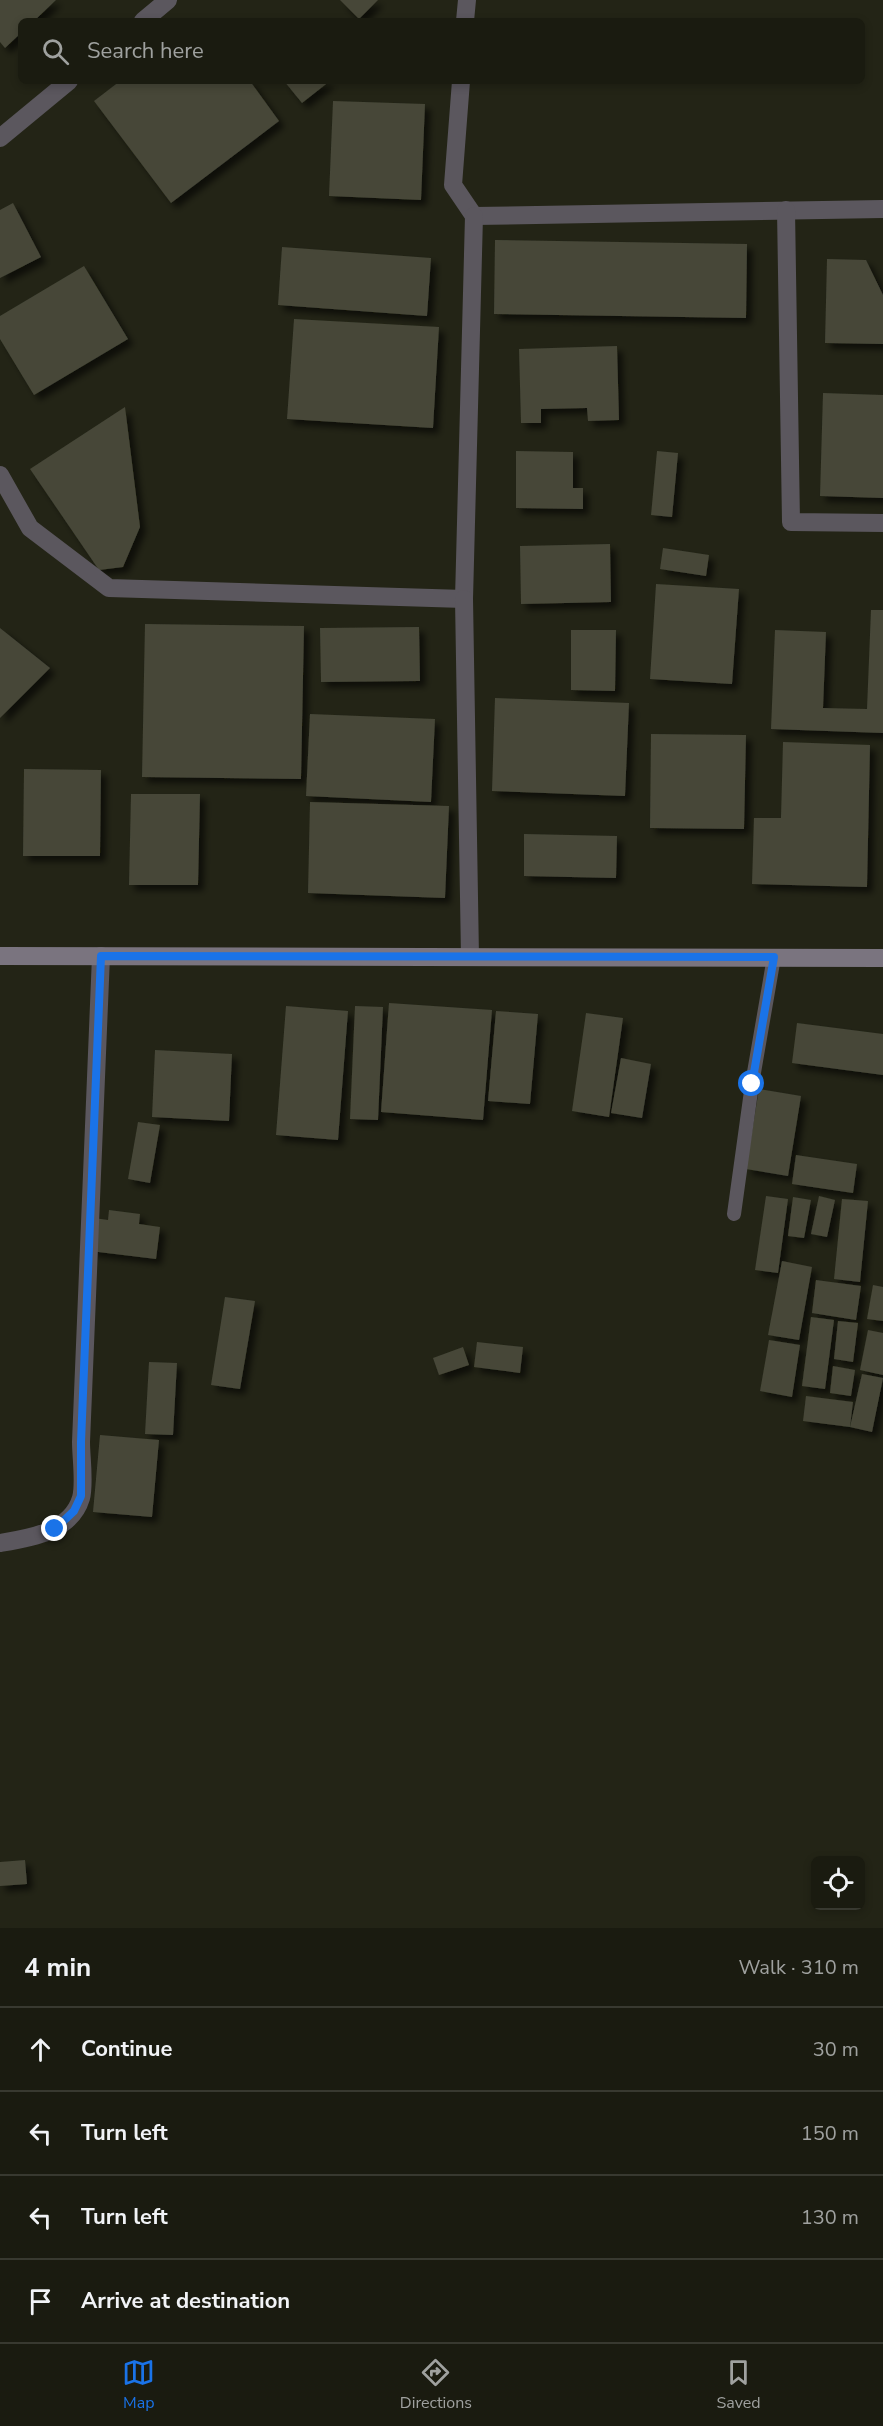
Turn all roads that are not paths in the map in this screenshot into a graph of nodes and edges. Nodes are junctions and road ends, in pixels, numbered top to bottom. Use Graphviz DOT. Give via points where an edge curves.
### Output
graph roads {
  1 [pos="168,0"];
  2 [pos="467,0"];
  3 [pos="147,18"];
  4 [pos="465,18"];
  5 [pos="65,84"];
  6 [pos="461,84"];
  7 [pos="0,138"];
  8 [pos="883,208"];
  9 [pos="786,210"];
  10 [pos="474,216"];
  11 [pos="0,475"];
  12 [pos="883,523"];
  13 [pos="464,599"];
  14 [pos="0,956"];
  15 [pos="101,956"];
  16 [pos="470,957"];
  17 [pos="774,957"];
  18 [pos="883,958"];
  19 [pos="734,1214"];
  20 [pos="0,1542"];
  1 -- 3 [label="street"];
  2 -- 4 [label="street"];
  5 -- 7 [label="street"];
  6 -- 10 [label="street" via="453,185"];
  8 -- 9 [label="street"];
  9 -- 10 [label="street"];
  9 -- 12 [label="street" via="790,522"];
  10 -- 13 [label="street"];
  11 -- 13 [label="street" via="30,528 110,588"];
  13 -- 16 [label="street"];
  14 -- 15 [label="street"];
  15 -- 16 [label="street"];
  15 -- 20 [label="street" via="81,1496 74,1511 55,1529 32,1538"];
  16 -- 17 [label="street"];
  17 -- 18 [label="street"];
  17 -- 19 [label="lane"];
}
